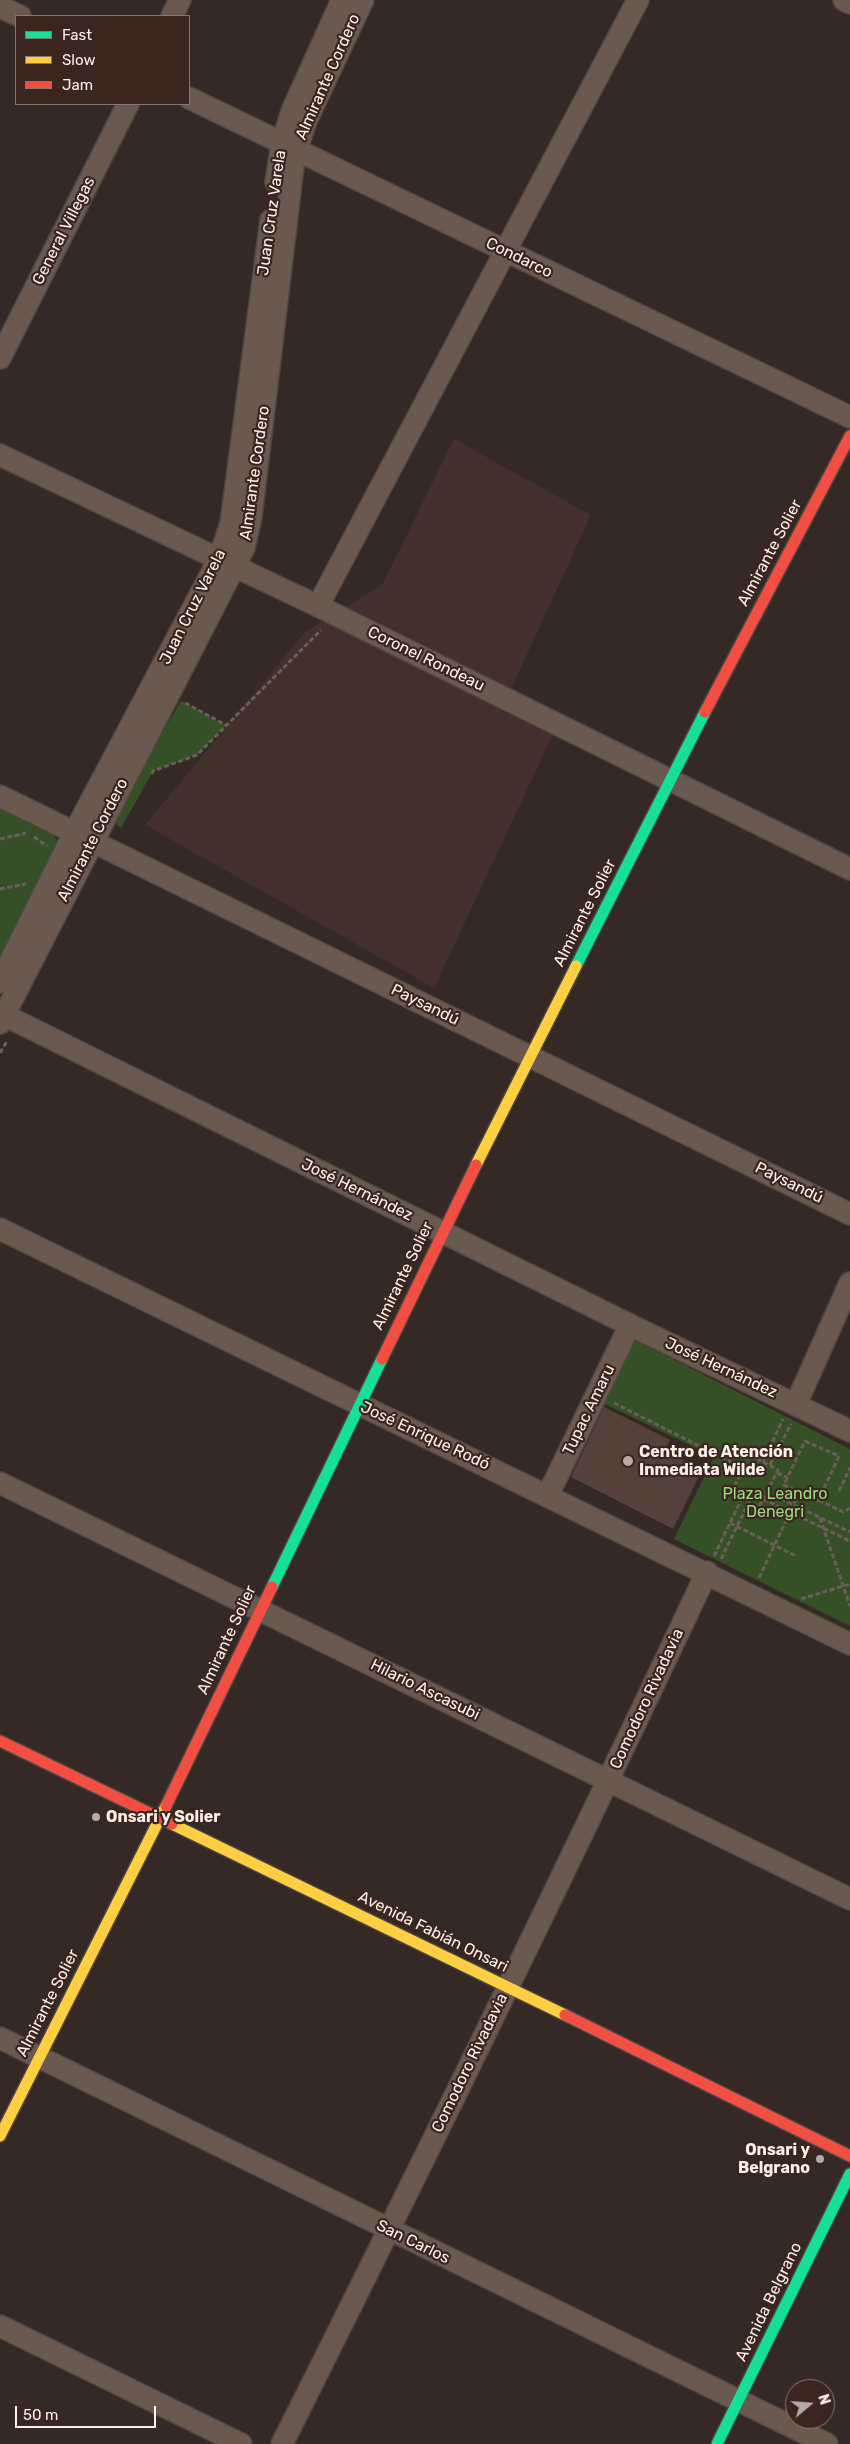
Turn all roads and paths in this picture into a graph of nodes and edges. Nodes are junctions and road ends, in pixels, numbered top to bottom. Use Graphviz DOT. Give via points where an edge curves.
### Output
graph roads {
  1 [pos="180,0"];
  2 [pos="342,0"];
  3 [pos="363,0"];
  4 [pos="638,0"];
  5 [pos="844,0"];
  6 [pos="850,3"];
  7 [pos="0,7"];
  8 [pos="18,15"];
  9 [pos="172,15"];
  10 [pos="190,98"];
  11 [pos="127,105"];
  12 [pos="289,146"];
  13 [pos="507,252"];
  14 [pos="0,358"];
  15 [pos="850,417"];
  16 [pos="850,436"];
  17 [pos="0,455"];
  18 [pos="227,562"];
  19 [pos="325,609"];
  20 [pos="181,701"];
  21 [pos="226,725"];
  22 [pos="149,779"];
  23 [pos="670,779"];
  24 [pos="0,796"];
  25 [pos="17,829"];
  26 [pos="26,833"];
  27 [pos="83,837"];
  28 [pos="0,839"];
  29 [pos="51,853"];
  30 [pos="850,869"];
  31 [pos="0,889"];
  32 [pos="27,890"];
  33 [pos="0,982"];
  34 [pos="1,1017"];
  35 [pos="530,1057"];
  36 [pos="850,1214"];
  37 [pos="0,1229"];
  38 [pos="443,1232"];
  39 [pos="850,1283"];
  40 [pos="630,1325"];
  41 [pos="597,1395"];
  42 [pos="796,1404"];
  43 [pos="358,1405"];
  44 [pos="850,1431"];
  45 [pos="762,1462"];
  46 [pos="770,1465"];
  47 [pos="743,1468"];
  48 [pos="850,1468"];
  49 [pos="777,1473"];
  50 [pos="788,1478"];
  51 [pos="0,1483"];
  52 [pos="839,1491"];
  53 [pos="767,1492"];
  54 [pos="799,1493"];
  55 [pos="548,1495"];
  56 [pos="742,1498"];
  57 [pos="763,1499"];
  58 [pos="818,1500"];
  59 [pos="749,1502"];
  60 [pos="794,1505"];
  61 [pos="850,1508"];
  62 [pos="790,1512"];
  63 [pos="820,1518"];
  64 [pos="730,1523"];
  65 [pos="737,1527"];
  66 [pos="822,1528"];
  67 [pos="850,1532"];
  68 [pos="850,1541"];
  69 [pos="774,1545"];
  70 [pos="796,1556"];
  71 [pos="710,1574"];
  72 [pos="850,1584"];
  73 [pos="841,1585"];
  74 [pos="751,1594"];
  75 [pos="850,1606"];
  76 [pos="777,1607"];
  77 [pos="260,1609"];
  78 [pos="850,1644"];
  79 [pos="0,1741"];
  80 [pos="609,1781"];
  81 [pos="160,1819"];
  82 [pos="850,1899"];
  83 [pos="507,1986"];
  84 [pos="0,2038"];
  85 [pos="38,2058"];
  86 [pos="0,2136"];
  87 [pos="850,2156"];
  88 [pos="850,2174"];
  89 [pos="389,2230"];
  90 [pos="0,2326"];
  91 [pos="739,2400"];
  92 [pos="241,2444"];
  93 [pos="282,2444"];
  94 [pos="717,2444"];
  95 [pos="827,2444"];
  1 -- 9 [label="street"];
  2 -- 12 [label="street, Juan Cruz Varela" via="292,111"];
  3 -- 12 [label="street, Almirante Cordero" via="306,122"];
  4 -- 13 [label="street"];
  5 -- 6 [label="street"];
  7 -- 8 [label="street"];
  10 -- 12 [label="street, Condarco"];
  11 -- 14 [label="street, General Villegas"];
  12 -- 13 [label="street, Condarco"];
  12 -- 18 [label="street, Almirante Cordero" via="290,188 250,531"];
  13 -- 15 [label="street, Condarco"];
  13 -- 19 [label="street"];
  16 -- 23 [label="street, Almirante Solier"];
  17 -- 18 [label="street, Coronel Rondeau"];
  18 -- 19 [label="street, Coronel Rondeau"];
  18 -- 27 [label="street, Almirante Cordero"];
  19 -- 21 [label="path, Almirante Cordero" via="323,628"];
  19 -- 23 [label="street, Coronel Rondeau"];
  20 -- 21 [label="path"];
  21 -- 22 [label="path, Almirante Cordero" via="197,755 154,771"];
  23 -- 30 [label="street, Coronel Rondeau"];
  23 -- 35 [label="street, Almirante Solier"];
  24 -- 27 [label="street, Paysandú"];
  25 -- 26 [label="path"];
  26 -- 28 [label="path"];
  26 -- 29 [label="path" via="46,843"];
  27 -- 33 [label="street"];
  27 -- 34 [label="street, Almirante Cordero"];
  27 -- 35 [label="street, Paysandú"];
  31 -- 32 [label="path" via="32,883"];
  34 -- 38 [label="street, José Hernández"];
  35 -- 36 [label="street, Paysandú"];
  35 -- 38 [label="street, Almirante Solier"];
  37 -- 43 [label="street, José Enrique Rodó"];
  38 -- 40 [label="street, José Hernández"];
  38 -- 43 [label="street, Almirante Solier"];
  39 -- 42 [label="street"];
  40 -- 41 [label="street, Tupac Amaru"];
  40 -- 42 [label="street, José Hernández"];
  41 -- 47 [label="path"];
  41 -- 55 [label="street, Tupac Amaru"];
  42 -- 44 [label="street, José Hernández"];
  42 -- 45 [label="path"];
  42 -- 46 [label="path"];
  43 -- 55 [label="street, José Enrique Rodó"];
  43 -- 77 [label="street, Almirante Solier"];
  45 -- 46 [label="path"];
  45 -- 47 [label="path" via="750,1455"];
  46 -- 49 [label="path" via="778,1470"];
  47 -- 56 [label="path" via="731,1493"];
  48 -- 52 [label="path"];
  49 -- 50 [label="path"];
  49 -- 53 [label="path"];
  50 -- 54 [label="path" via="784,1486"];
  50 -- 58 [label="path" via="805,1441 839,1456"];
  51 -- 77 [label="street, Hilario Ascasubi"];
  53 -- 57 [label="path"];
  53 -- 60 [label="path"];
  54 -- 58 [label="path"];
  54 -- 60 [label="path"];
  55 -- 71 [label="street, José Enrique Rodó"];
  56 -- 59 [label="path"];
  56 -- 64 [label="path"];
  57 -- 59 [label="path" via="759,1507"];
  57 -- 62 [label="path"];
  58 -- 61 [label="path" via="843,1512"];
  59 -- 65 [label="path"];
  60 -- 62 [label="path"];
  60 -- 63 [label="path"];
  62 -- 66 [label="path"];
  62 -- 69 [label="path"];
  63 -- 66 [label="path"];
  63 -- 67 [label="path"];
  64 -- 65 [label="path"];
  64 -- 71 [label="path"];
  65 -- 69 [label="path"];
  65 -- 71 [label="path"];
  66 -- 68 [label="path"];
  66 -- 73 [label="path"];
  69 -- 70 [label="path"];
  69 -- 74 [label="path"];
  71 -- 74 [label="street, José Enrique Rodó"];
  71 -- 80 [label="street, Comodoro Rivadavia"];
  72 -- 73 [label="path"];
  73 -- 75 [label="path"];
  73 -- 76 [label="path"];
  74 -- 76 [label="street, José Enrique Rodó"];
  76 -- 78 [label="street, José Enrique Rodó"];
  77 -- 80 [label="street, Hilario Ascasubi"];
  77 -- 81 [label="street, Almirante Solier"];
  79 -- 81 [label="street, Avenida Fabián Onsari"];
  80 -- 82 [label="street, Hilario Ascasubi"];
  80 -- 83 [label="street, Comodoro Rivadavia"];
  81 -- 83 [label="street, Avenida Fabián Onsari"];
  81 -- 85 [label="street, Almirante Solier"];
  83 -- 87 [label="street, Avenida Fabián Onsari"];
  83 -- 89 [label="street, Comodoro Rivadavia"];
  84 -- 85 [label="street, San Carlos"];
  85 -- 86 [label="street, Almirante Solier"];
  85 -- 89 [label="street, San Carlos"];
  88 -- 91 [label="street, Avenida Belgrano"];
  89 -- 91 [label="street, San Carlos"];
  89 -- 93 [label="street, Comodoro Rivadavia"];
  90 -- 92 [label="street"];
  91 -- 94 [label="street, Avenida Belgrano"];
  91 -- 95 [label="street, San Carlos"];
}
